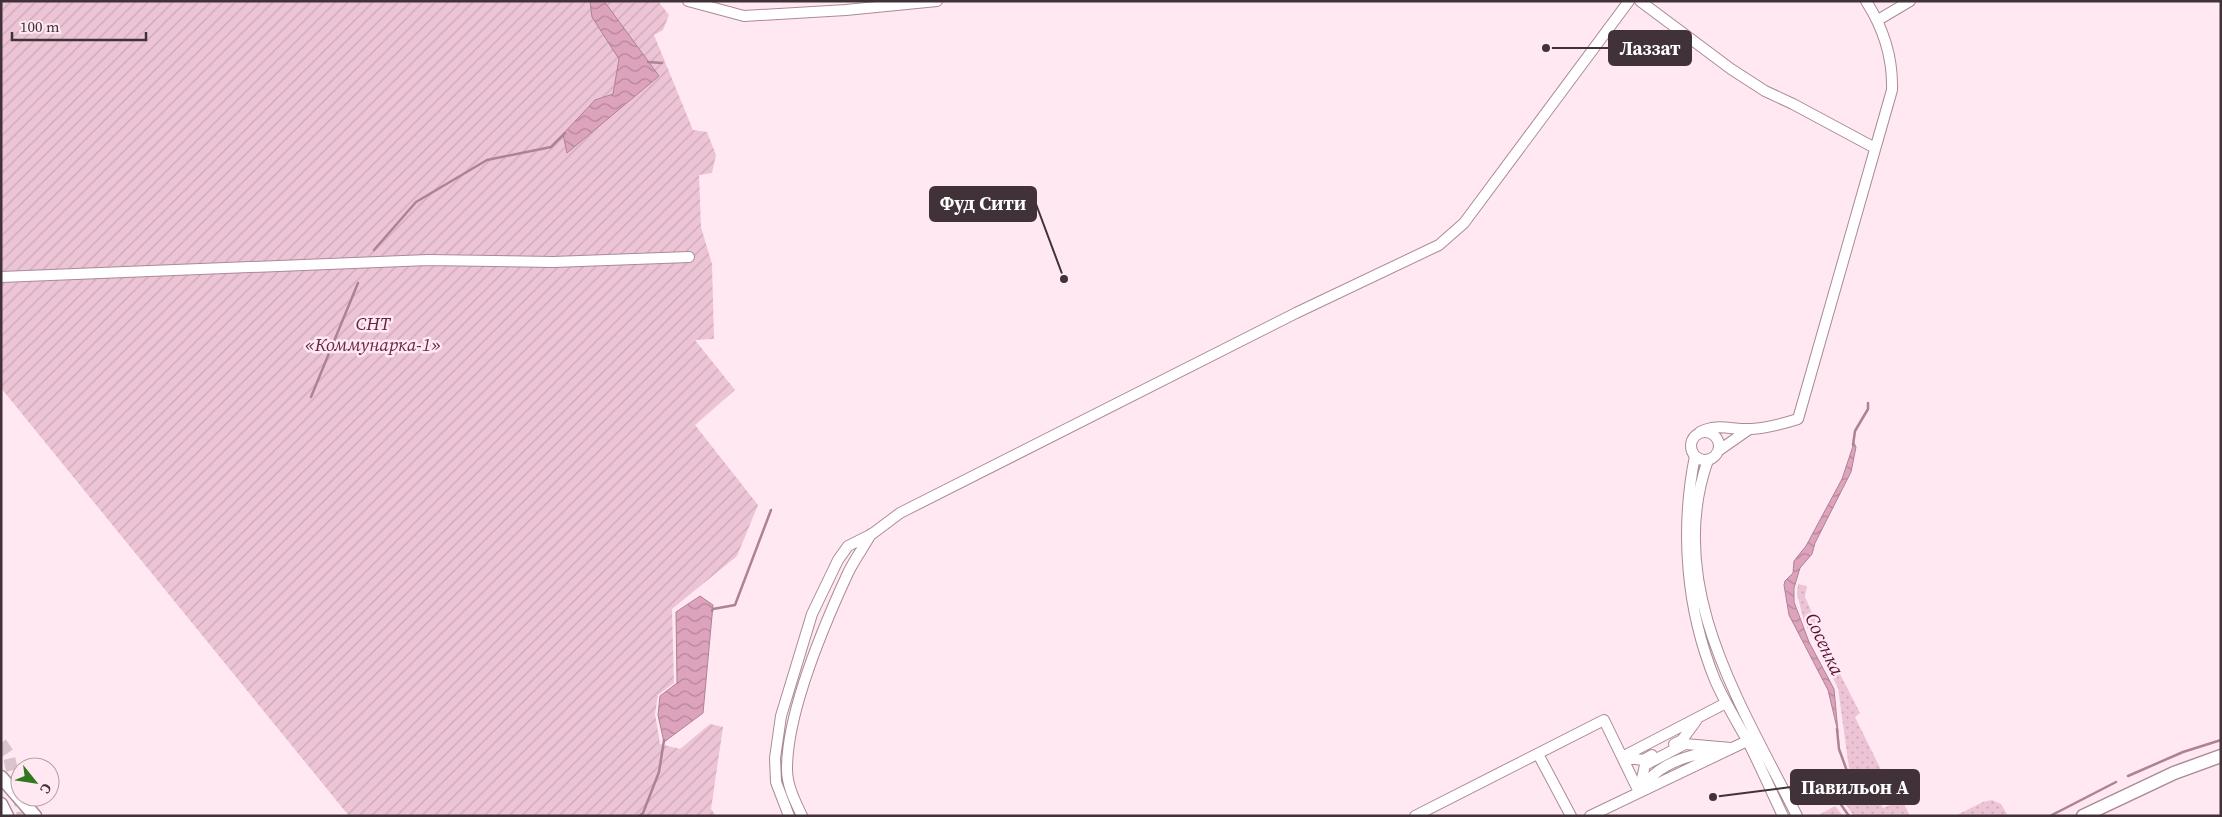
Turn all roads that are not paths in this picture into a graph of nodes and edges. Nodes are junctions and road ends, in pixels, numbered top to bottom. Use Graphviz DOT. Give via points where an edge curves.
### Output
graph roads {
  1 [pos="688,1"];
  2 [pos="937,1"];
  3 [pos="1629,1"];
  4 [pos="1640,1"];
  5 [pos="1866,1"];
  6 [pos="1910,1"];
  7 [pos="1878,20"];
  8 [pos="1875,148"];
  9 [pos="689,256"];
  10 [pos="1,277"];
  11 [pos="1748,430"];
  12 [pos="1700,432"];
  13 [pos="1718,451"];
  14 [pos="1695,456"];
  15 [pos="1708,460"];
  16 [pos="872,534"];
  17 [pos="1726,703"];
  18 [pos="1698,718"];
  19 [pos="1747,741"];
  20 [pos="1732,748"];
  21 [pos="1538,754"];
  22 [pos="2221,756"];
  23 [pos="1622,757"];
  24 [pos="1,777"];
  25 [pos="1639,792"];
  26 [pos="1,804"];
  27 [pos="7,816"];
  28 [pos="35,816"];
  29 [pos="789,816"];
  30 [pos="802,816"];
  31 [pos="1416,816"];
  32 [pos="1571,816"];
  33 [pos="1590,816"];
  34 [pos="1783,816"];
  35 [pos="1797,816"];
  36 [pos="2083,816"];
  1 -- 2 [label="street" via="744,16"];
  3 -- 16 [label="street" via="1464,224 1439,245 900,513"];
  4 -- 8 [label="street" via="1765,91"];
  5 -- 7 [label="street"];
  6 -- 7 [label="street"];
  7 -- 8 [label="street" via="1892,67 1892,90"];
  8 -- 11 [label="street" via="1798,420"];
  9 -- 10 [label="street" via="553,262 428,260"];
  11 -- 12 [label="street" via="1719,426"];
  11 -- 13 [label="street"];
  12 -- 13 [label="street" via="1708,431 1715,435"];
  12 -- 14 [label="street" via="1691,442"];
  13 -- 15 [label="street"];
  14 -- 15 [label="street"];
  14 -- 17 [label="street" via="1686,532 1691,589 1701,638"];
  15 -- 35 [label="street" via="1699,483 1694,532 1699,587 1710,635 1726,675"];
  16 -- 29 [label="street" via="848,546 838,560 812,614 781,716 775,758 776,782"];
  16 -- 30 [label="street" via="848,572 810,664 794,721 787,770 791,794"];
  17 -- 18 [label="street"];
  17 -- 19 [label="street"];
  18 -- 23 [label="street" via="1674,724 1635,744"];
  18 -- 23 [label="street" via="1682,740 1643,760"];
  19 -- 20 [label="street"];
  19 -- 34 [label="street"];
  20 -- 25 [label="street"];
  20 -- 25 [label="street" via="1687,749 1648,770"];
  21 -- 23 [label="street" via="1604,720"];
  21 -- 31 [label="street"];
  21 -- 32 [label="street"];
  22 -- 36 [label="main road" via="2166,777"];
  23 -- 25 [label="street"];
  24 -- 28 [label="main road"];
  25 -- 33 [label="street"];
  26 -- 27 [label="main road"];
}
